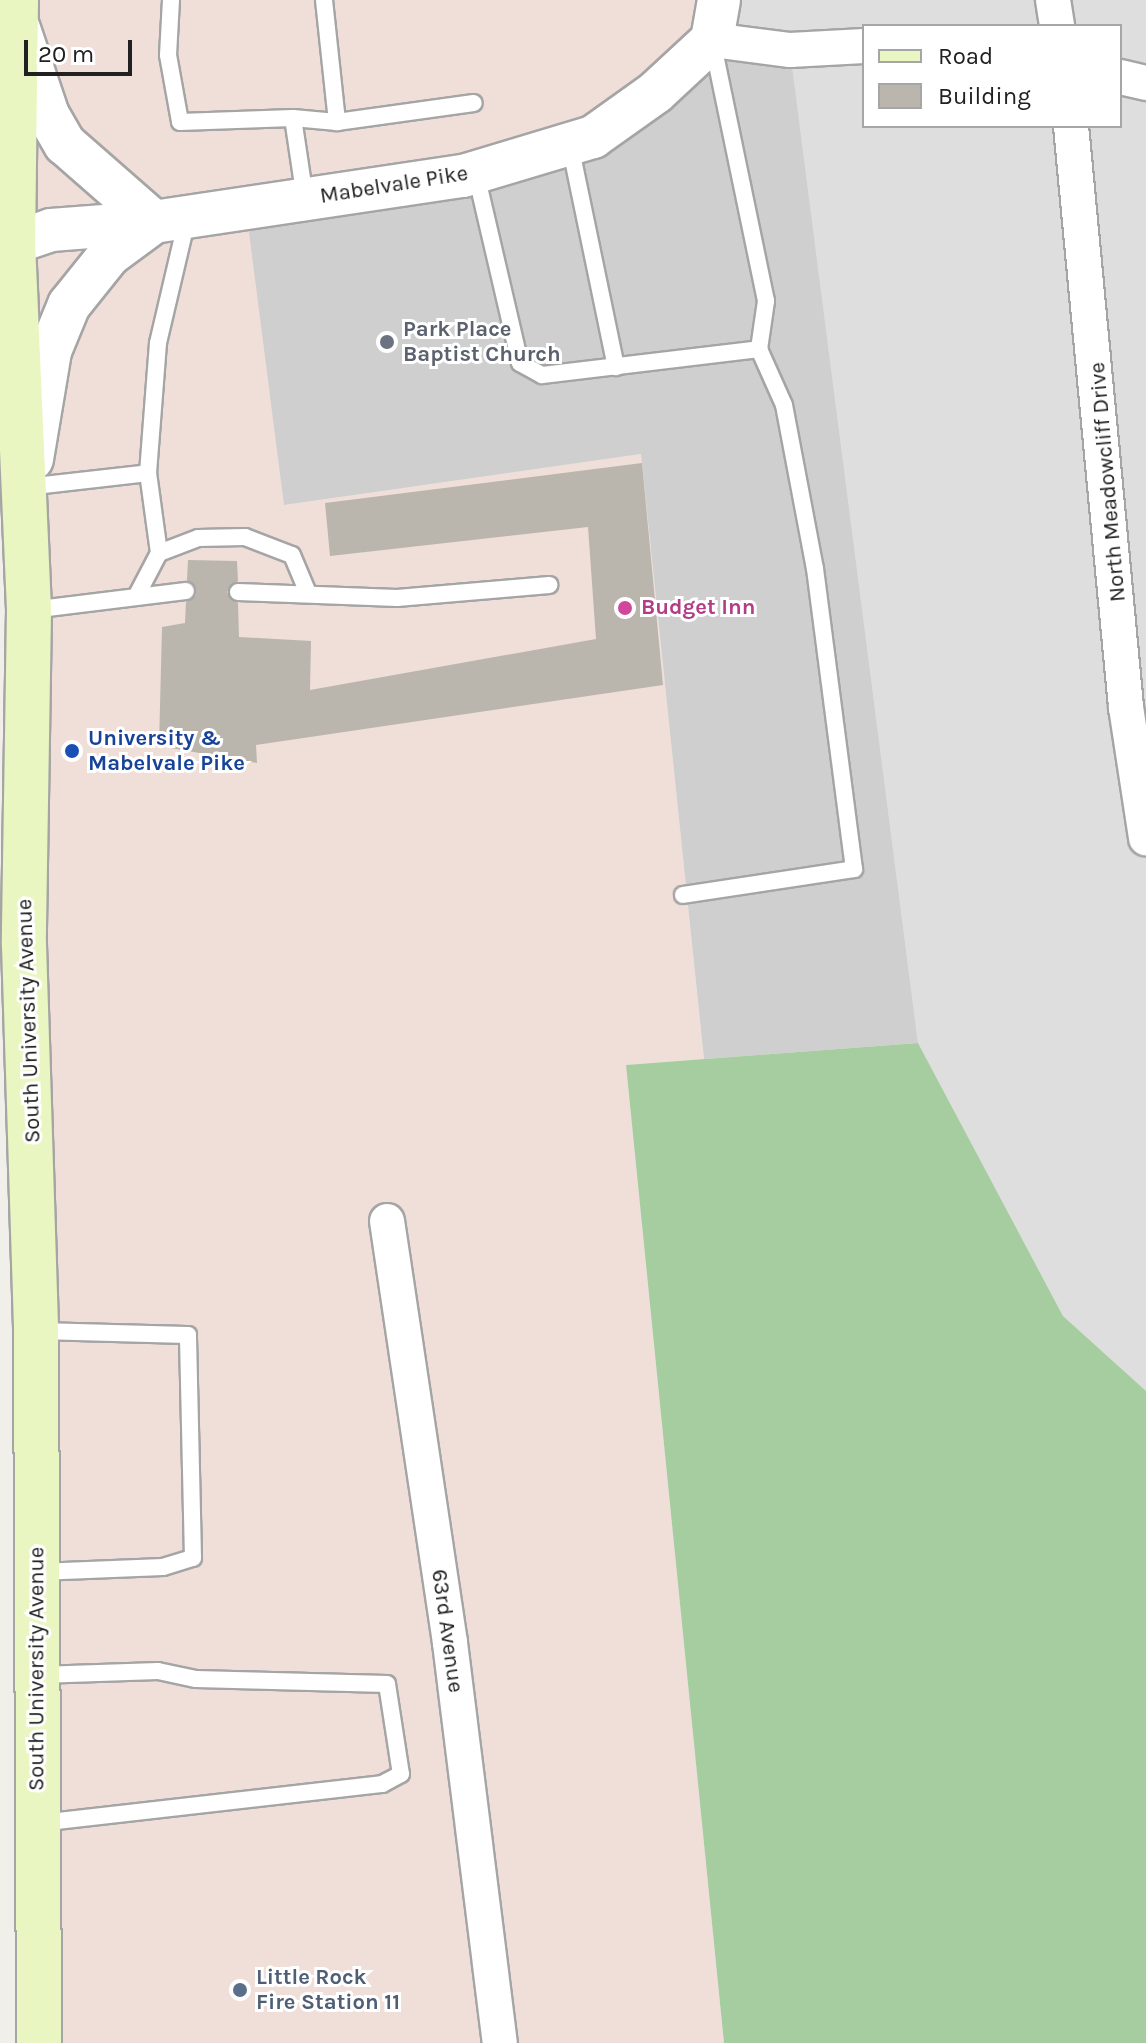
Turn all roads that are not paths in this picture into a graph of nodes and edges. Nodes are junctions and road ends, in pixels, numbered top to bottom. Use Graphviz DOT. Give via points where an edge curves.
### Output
graph roads {
  1 [pos="171,0"];
  2 [pos="324,0"];
  3 [pos="1053,0"];
  4 [pos="16,9"];
  5 [pos="716,20"];
  6 [pos="1057,24"];
  7 [pos="862,46"];
  8 [pos="1122,77"];
  9 [pos="1146,83"];
  10 [pos="474,103"];
  11 [pos="293,118"];
  12 [pos="337,122"];
  13 [pos="1071,128"];
  14 [pos="569,145"];
  15 [pos="476,173"];
  16 [pos="305,199"];
  17 [pos="171,220"];
  18 [pos="6,243"];
  19 [pos="759,349"];
  20 [pos="616,367"];
  21 [pos="148,473"];
  22 [pos="23,487"];
  23 [pos="159,553"];
  24 [pos="549,585"];
  25 [pos="186,591"];
  26 [pos="238,592"];
  27 [pos="308,593"];
  28 [pos="137,595"];
  29 [pos="29,610"];
  30 [pos="1146,838"];
  31 [pos="683,895"];
  32 [pos="387,1221"];
  33 [pos="36,1331"];
  34 [pos="37,1573"];
  35 [pos="35,1676"];
  36 [pos="39,1823"];
  37 [pos="39,2043"];
  38 [pos="500,2043"];
  1 -- 11 [label="lane" via="168,55 180,122"];
  2 -- 12 [label="lane"];
  3 -- 6 [label="street"];
  4 -- 17 [label="street" via="48,115 65,144"];
  4 -- 18 [label="main road, South University Avenue"];
  5 -- 7 [label="street" via="790,50"];
  5 -- 14 [label="street, Mabelvale Pike" via="656,92 593,137"];
  5 -- 19 [label="lane" via="766,301"];
  8 -- 9 [label="street"];
  10 -- 12 [label="lane"];
  11 -- 12 [label="lane"];
  11 -- 16 [label="lane"];
  13 -- 30 [label="street, North Meadowcliff Drive" via="1086,232 1126,707"];
  14 -- 15 [label="street, Mabelvale Pike"];
  14 -- 20 [label="lane"];
  15 -- 16 [label="street, Mabelvale Pike"];
  15 -- 20 [label="lane" via="520,363 542,375"];
  16 -- 17 [label="street, Mabelvale Pike"];
  17 -- 18 [label="street, Mabelvale Pike" via="51,230"];
  17 -- 21 [label="lane"];
  17 -- 22 [label="street" via="109,255 69,305 50,351"];
  18 -- 22 [label="main road, South University Avenue"];
  19 -- 20 [label="lane"];
  19 -- 31 [label="lane" via="784,405 815,569 854,869"];
  21 -- 22 [label="lane"];
  21 -- 23 [label="lane"];
  22 -- 29 [label="main road, South University Avenue"];
  23 -- 27 [label="lane" via="198,538 245,537 292,555"];
  23 -- 28 [label="lane"];
  24 -- 27 [label="lane" via="397,598"];
  25 -- 28 [label="lane"];
  26 -- 27 [label="lane"];
  28 -- 29 [label="lane"];
  29 -- 33 [label="main road, South University Avenue" via="24,945"];
  32 -- 38 [label="street, 63rd Avenue" via="450,1643"];
  33 -- 34 [label="main road, South University Avenue"];
  33 -- 34 [label="lane" via="188,1335 193,1558 163,1567"];
  34 -- 35 [label="main road, South University Avenue"];
  35 -- 36 [label="main road, South University Avenue"];
  35 -- 36 [label="lane" via="158,1671 196,1679 387,1684 401,1774 382,1784"];
  36 -- 37 [label="main road, South University Avenue"];
}
